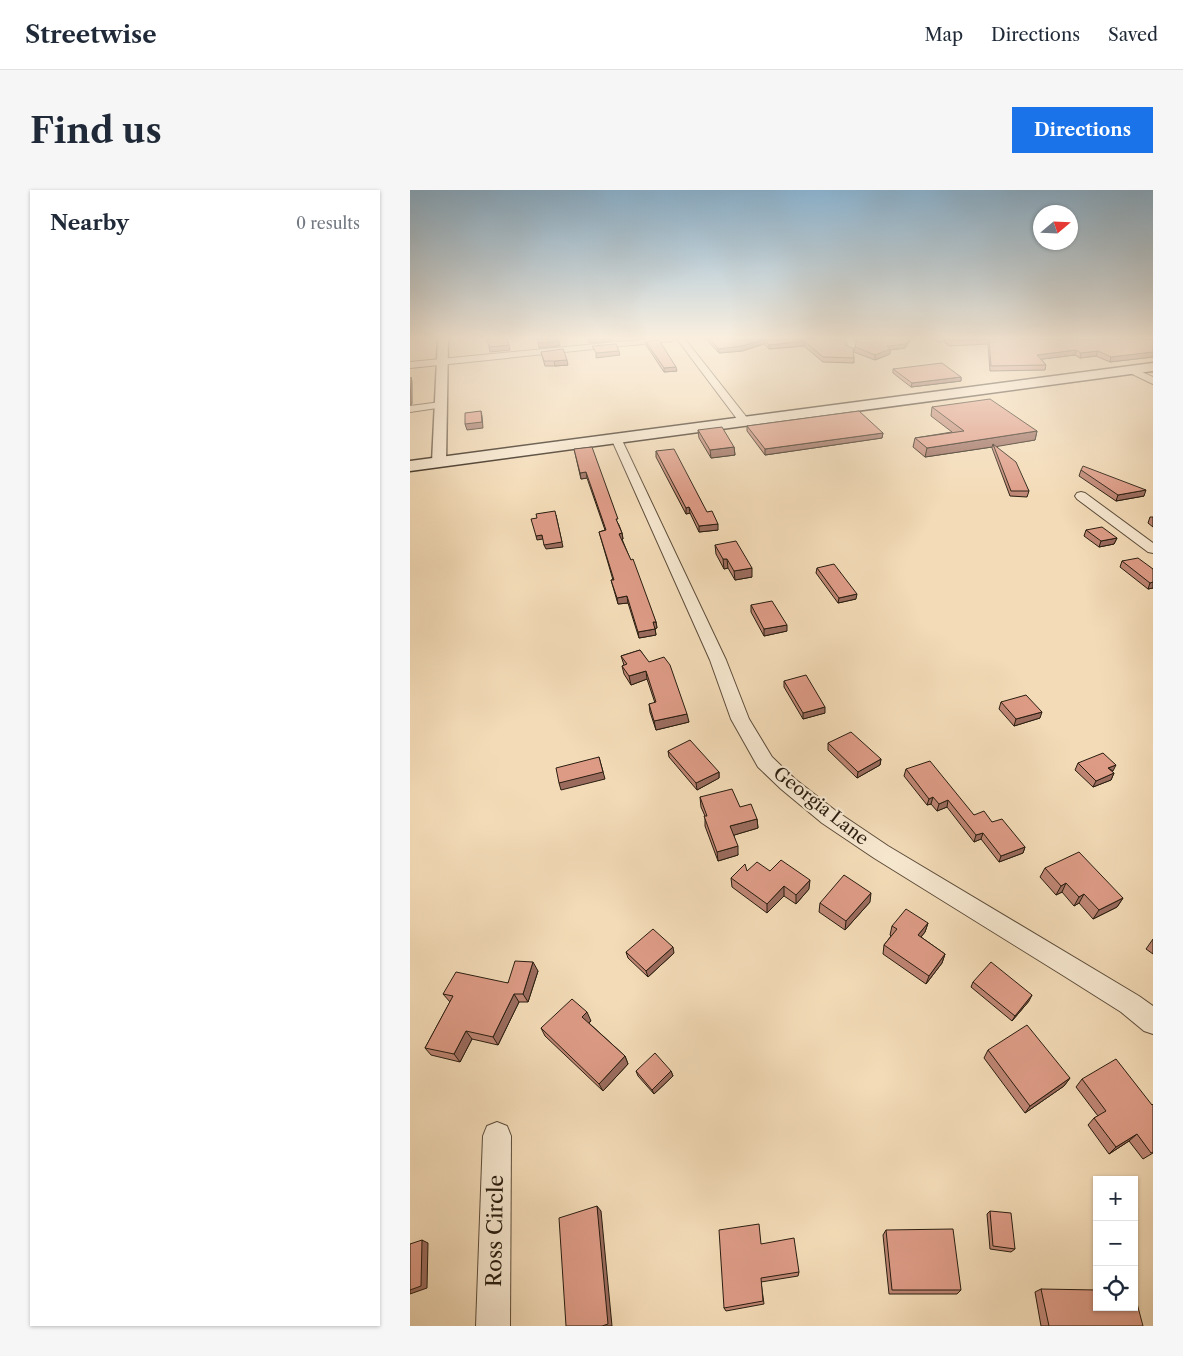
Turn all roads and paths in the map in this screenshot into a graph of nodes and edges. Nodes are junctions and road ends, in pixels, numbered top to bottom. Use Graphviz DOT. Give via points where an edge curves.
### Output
graph roads {
  1 [pos="441,392"];
  2 [pos="722,392"];
  3 [pos="964,392"];
  4 [pos="441,405"];
  5 [pos="410,409"];
  6 [pos="744,421"];
  7 [pos="616,438"];
  8 [pos="439,462"];
  9 [pos="410,466"];
  10 [pos="1081,496"];
  11 [pos="1153,549"];
  12 [pos="1153,1022"];
  13 [pos="497,1136"];
  14 [pos="493,1326"];
  1 -- 4 [label="street"];
  2 -- 6 [label="street"];
  3 -- 6 [label="main road"];
  4 -- 5 [label="street"];
  4 -- 8 [label="street"];
  6 -- 7 [label="main road"];
  7 -- 8 [label="main road"];
  7 -- 12 [label="street, Georgia Lane" via="718,660 740,719 765,762 830,817 881,852 1074,968"];
  8 -- 9 [label="main road"];
  10 -- 11 [label="street"];
  13 -- 14 [label="street, Ross Circle"];
}
